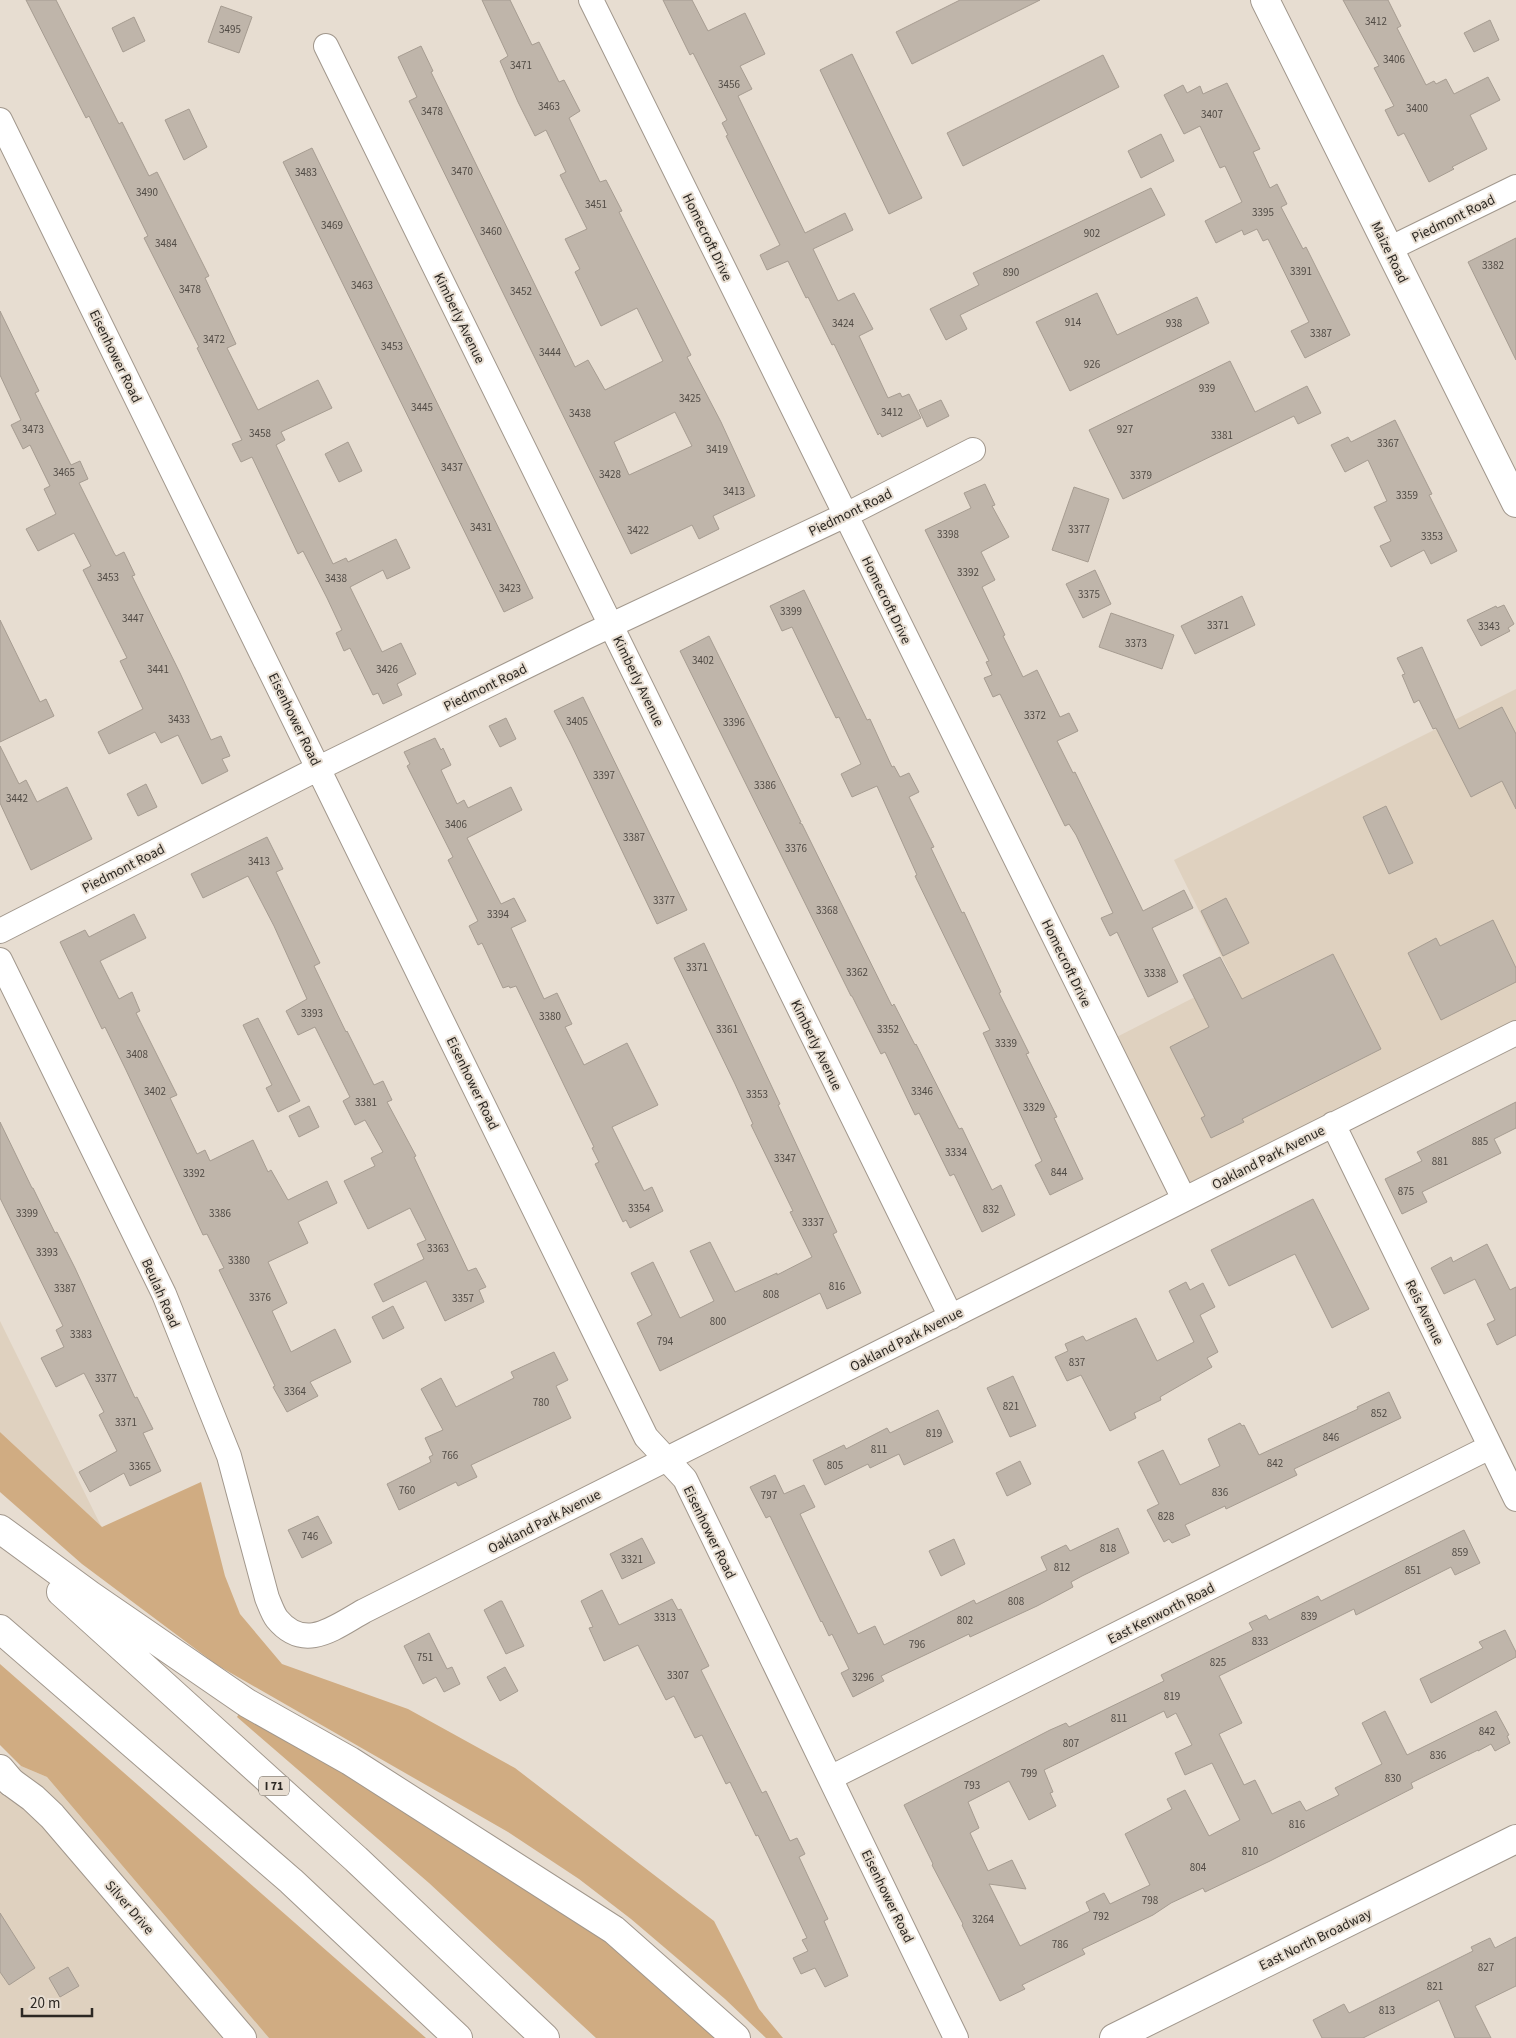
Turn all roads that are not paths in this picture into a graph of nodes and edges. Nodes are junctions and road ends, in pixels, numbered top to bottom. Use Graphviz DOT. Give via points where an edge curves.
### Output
graph roads {
  1 [pos="591,0"];
  2 [pos="1265,0"];
  3 [pos="326,46"];
  4 [pos="0,120"];
  5 [pos="1516,187"];
  6 [pos="1389,249"];
  7 [pos="973,450"];
  8 [pos="1516,503"];
  9 [pos="845,516"];
  10 [pos="612,625"];
  11 [pos="319,768"];
  12 [pos="0,931"];
  13 [pos="0,960"];
  14 [pos="1516,1033"];
  15 [pos="1333,1124"];
  16 [pos="1184,1199"];
  17 [pos="951,1317"];
  18 [pos="1490,1447"];
  19 [pos="666,1459"];
  20 [pos="1516,1500"];
  21 [pos="0,1529"];
  22 [pos="0,1537"];
  23 [pos="0,1629"];
  24 [pos="294,1634"];
  25 [pos="830,1778"];
  26 [pos="4,1780"];
  27 [pos="1516,1839"];
  28 [pos="242,2038"];
  29 [pos="458,2038"];
  30 [pos="545,2038"];
  31 [pos="736,2038"];
  32 [pos="956,2038"];
  33 [pos="1114,2038"];
  1 -- 9 [label="street, Homecroft Drive"];
  2 -- 6 [label="main road, Maize Road"];
  3 -- 10 [label="street, Kimberly Avenue"];
  4 -- 11 [label="street, Eisenhower Road"];
  5 -- 6 [label="street, Piedmont Road"];
  6 -- 8 [label="main road, Maize Road"];
  7 -- 9 [label="street, Piedmont Road"];
  9 -- 10 [label="street, Piedmont Road"];
  9 -- 16 [label="street, Homecroft Drive"];
  10 -- 11 [label="street, Piedmont Road"];
  10 -- 17 [label="street, Kimberly Avenue"];
  11 -- 12 [label="street, Piedmont Road"];
  11 -- 19 [label="street, Eisenhower Road" via="646,1437"];
  13 -- 24 [label="street, Beulah Road" via="164,1294 229,1456 267,1598 277,1619"];
  14 -- 15 [label="street, Oakland Park Avenue"];
  15 -- 16 [label="street, Oakland Park Avenue"];
  15 -- 18 [label="street, Reis Avenue"];
  16 -- 17 [label="street, Oakland Park Avenue"];
  17 -- 19 [label="street, Oakland Park Avenue"];
  18 -- 20 [label="street, Reis Avenue"];
  18 -- 25 [label="street, East Kenworth Road"];
  19 -- 24 [label="street, Oakland Park Avenue" via="327,1632 311,1637"];
  19 -- 25 [label="street, Eisenhower Road" via="684,1479"];
  21 -- 31 [label="main road" via="247,1703 350,1762 614,1930"];
  22 -- 30 [label="main road, I 71" via="356,1859"];
  23 -- 29 [label="main road" via="291,1880"];
  25 -- 32 [label="street, Eisenhower Road"];
  26 -- 28 [label="main road, Silver Drive" via="33,1798 52,1816"];
  27 -- 33 [label="main road, East North Broadway"];
}
